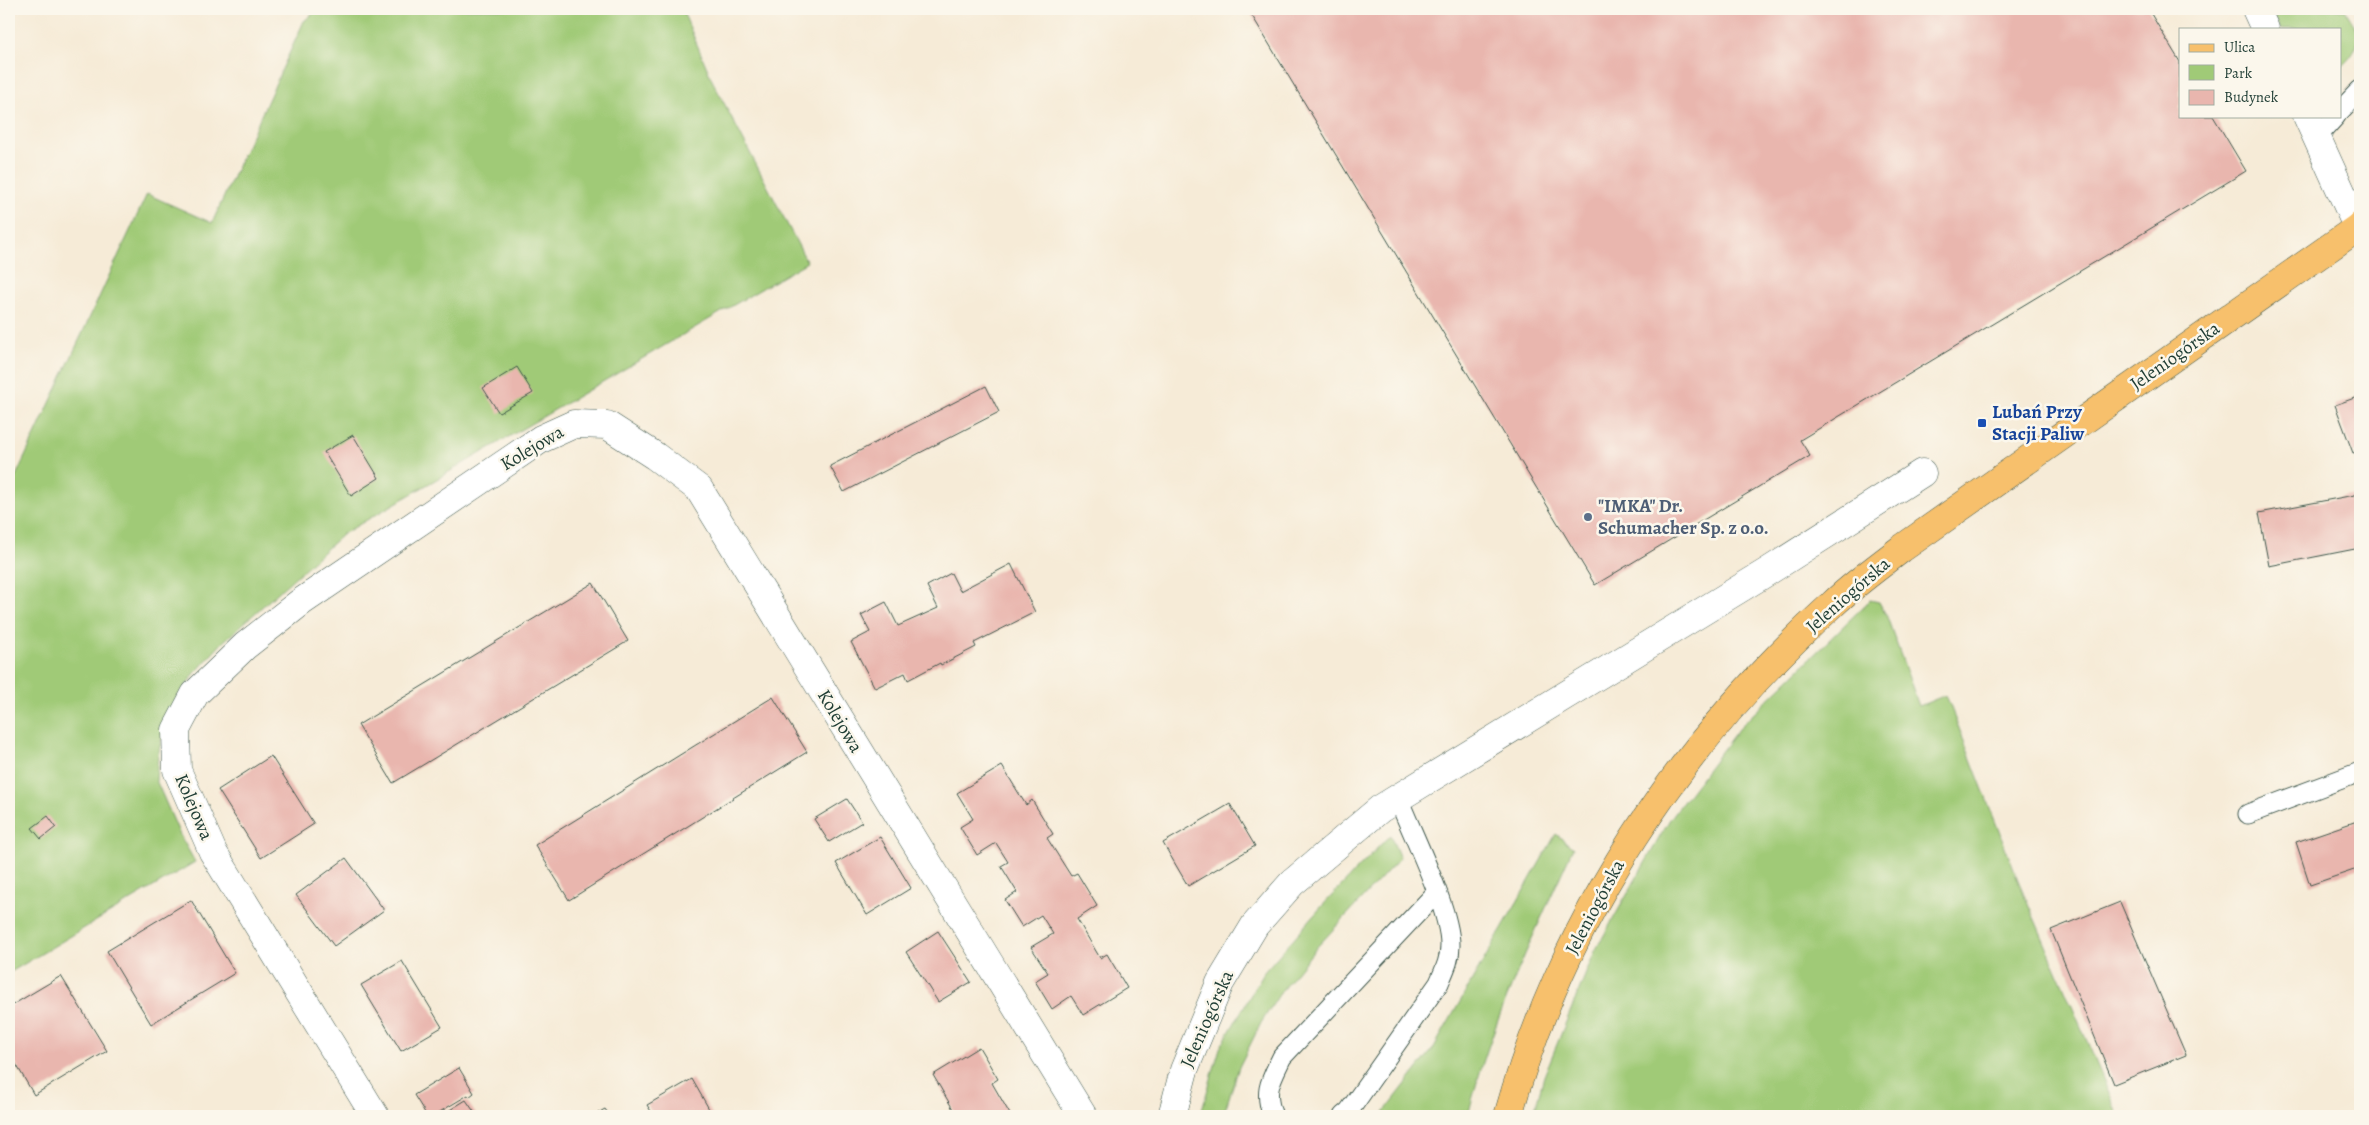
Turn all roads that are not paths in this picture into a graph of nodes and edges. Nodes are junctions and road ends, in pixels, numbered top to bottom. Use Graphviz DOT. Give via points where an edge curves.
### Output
graph roads {
  1 [pos="2256,9"];
  2 [pos="2265,28"];
  3 [pos="2360,90"];
  4 [pos="2342,109"];
  5 [pos="2331,118"];
  6 [pos="2312,126"];
  7 [pos="2359,229"];
  8 [pos="1922,473"];
  9 [pos="2360,772"];
  10 [pos="1398,798"];
  11 [pos="2248,814"];
  12 [pos="1436,892"];
  13 [pos="375,1116"];
  14 [pos="1083,1116"];
  15 [pos="1172,1116"];
  16 [pos="1273,1116"];
  17 [pos="1343,1116"];
  18 [pos="1508,1116"];
  1 -- 2 [label="street"];
  3 -- 4 [label="lane"];
  5 -- 6 [label="lane"];
  6 -- 7 [label="street"];
  7 -- 18 [label="main road, Jeleniogórska" via="1900,549 1833,603 1754,681 1677,772 1618,861 1576,939 1546,1008"];
  8 -- 10 [label="street, Jeleniogórska"];
  9 -- 11 [label="lane"];
  10 -- 12 [label="lane"];
  10 -- 15 [label="street, Jeleniogórska" via="1380,809 1292,883 1255,925 1220,983 1184,1070"];
  12 -- 16 [label="lane" via="1282,1057 1271,1079 1267,1101"];
  12 -- 17 [label="lane" via="1450,945 1440,983"];
  13 -- 14 [label="street, Kolejowa" via="213,852 177,770 176,730 195,694 244,646 301,602 541,439 574,424 607,425 699,489"];
}
